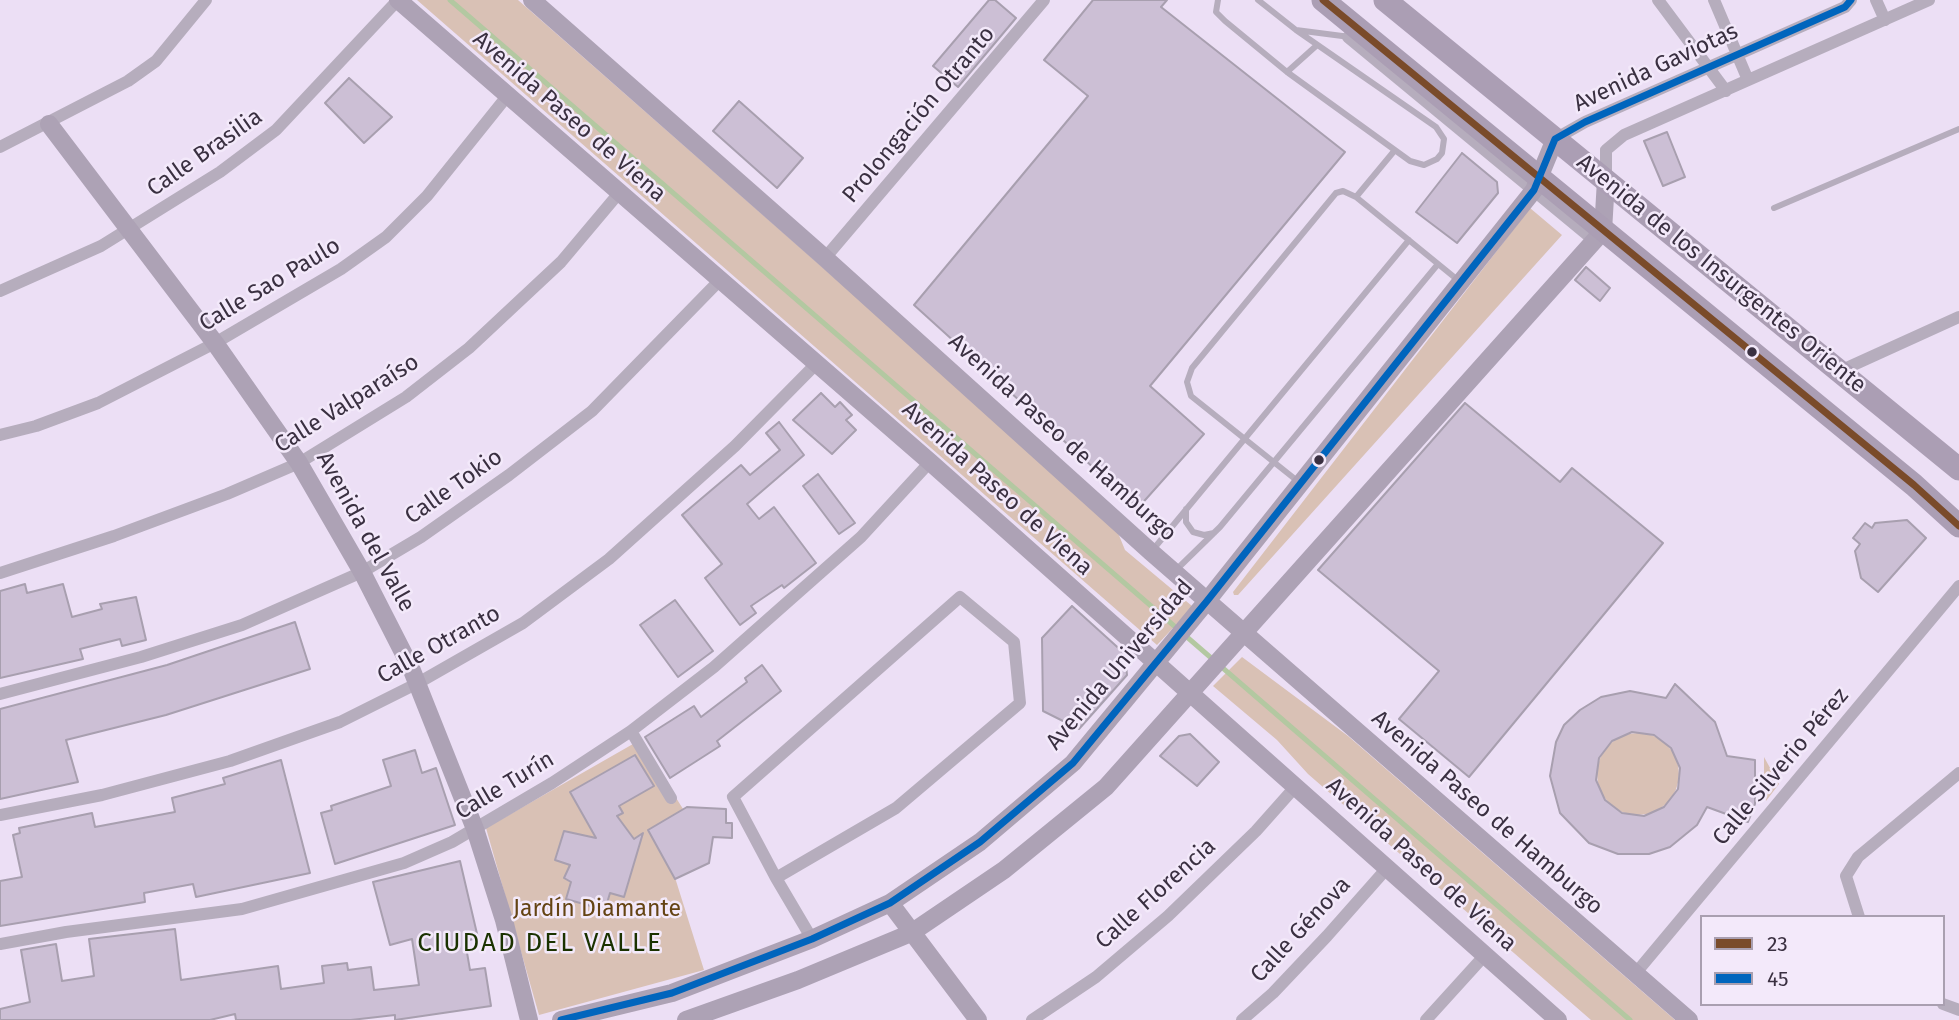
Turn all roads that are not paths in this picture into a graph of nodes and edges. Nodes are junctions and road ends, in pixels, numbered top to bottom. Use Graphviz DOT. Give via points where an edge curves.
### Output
graph roads {
  1 [pos="206,0"];
  2 [pos="398,0"];
  3 [pos="532,0"];
  4 [pos="1044,0"];
  5 [pos="1218,0"];
  6 [pos="1258,0"];
  7 [pos="1323,0"];
  8 [pos="1385,0"];
  9 [pos="1658,0"];
  10 [pos="1714,0"];
  11 [pos="1851,0"];
  12 [pos="1876,0"];
  13 [pos="1929,0"];
  14 [pos="1885,20"];
  15 [pos="1296,30"];
  16 [pos="1358,38"];
  17 [pos="1316,46"];
  18 [pos="1738,53"];
  19 [pos="1711,67"];
  20 [pos="1287,72"];
  21 [pos="1748,80"];
  22 [pos="1726,91"];
  23 [pos="508,95"];
  24 [pos="49,124"];
  25 [pos="1959,129"];
  26 [pos="1555,139"];
  27 [pos="0,147"];
  28 [pos="1395,150"];
  29 [pos="1606,180"];
  30 [pos="1534,184"];
  31 [pos="619,193"];
  32 [pos="1356,197"];
  33 [pos="1774,208"];
  34 [pos="130,231"];
  35 [pos="1599,236"];
  36 [pos="1409,240"];
  37 [pos="825,258"];
  38 [pos="1438,264"];
  39 [pos="719,281"];
  40 [pos="1459,281"];
  41 [pos="0,291"];
  42 [pos="1959,317"];
  43 [pos="215,343"];
  44 [pos="817,363"];
  45 [pos="1840,370"];
  46 [pos="0,435"];
  47 [pos="1246,438"];
  48 [pos="1275,461"];
  49 [pos="930,462"];
  50 [pos="299,463"];
  51 [pos="1959,469"];
  52 [pos="1301,484"];
  53 [pos="1186,509"];
  54 [pos="1959,526"];
  55 [pos="1216,531"];
  56 [pos="1151,552"];
  57 [pos="362,572"];
  58 [pos="1174,572"];
  59 [pos="0,573"];
  60 [pos="1959,586"];
  61 [pos="1208,601"];
  62 [pos="1243,632"];
  63 [pos="1154,663"];
  64 [pos="418,683"];
  65 [pos="0,694"];
  66 [pos="1192,694"];
  67 [pos="631,731"];
  68 [pos="1959,773"];
  69 [pos="1296,786"];
  70 [pos="671,799"];
  71 [pos="0,815"];
  72 [pos="475,829"];
  73 [pos="1388,867"];
  74 [pos="776,878"];
  75 [pos="890,903"];
  76 [pos="1858,915"];
  77 [pos="911,933"];
  78 [pos="811,939"];
  79 [pos="0,944"];
  80 [pos="1485,954"];
  81 [pos="1635,974"];
  82 [pos="529,1020"];
  83 [pos="561,1020"];
  84 [pos="686,1020"];
  85 [pos="978,1020"];
  86 [pos="1032,1020"];
  87 [pos="1242,1020"];
  88 [pos="1426,1020"];
  89 [pos="1558,1020"];
  90 [pos="1689,1020"];
  1 -- 24 [label="street" via="156,61"];
  2 -- 23 [label="street, Avenida Paseo de Viena"];
  2 -- 34 [label="street, Calle Brasilia" via="276,130"];
  3 -- 37 [label="street, Avenida Paseo de Hamburgo"];
  4 -- 37 [label="street, Prolongación Otranto"];
  5 -- 20 [label="lane" via="1216,12"];
  6 -- 15 [label="lane"];
  7 -- 16 [label="highway, Avenida de los Insurgentes Oriente"];
  8 -- 26 [label="highway, Avenida de los Insurgentes Oriente"];
  9 -- 19 [label="street"];
  10 -- 18 [label="street"];
  11 -- 18 [label="street, Avenida Gaviotas" via="1845,7"];
  12 -- 14 [label="street"];
  13 -- 14 [label="street, Avenida Gaviotas"];
  14 -- 21 [label="street, Avenida Gaviotas"];
  15 -- 16 [label="lane"];
  15 -- 17 [label="lane"];
  16 -- 30 [label="highway, Avenida de los Insurgentes Oriente"];
  17 -- 20 [label="lane"];
  17 -- 28 [label="lane" via="1436,127 1444,139 1442,153 1424,165"];
  18 -- 19 [label="street, Avenida Gaviotas"];
  18 -- 21 [label="street"];
  19 -- 22 [label="street"];
  19 -- 26 [label="street, Avenida Gaviotas"];
  20 -- 28 [label="lane"];
  21 -- 22 [label="street, Avenida Gaviotas"];
  22 -- 29 [label="street, Avenida Gaviotas" via="1611,143 1604,157"];
  23 -- 31 [label="street, Avenida Paseo de Viena"];
  23 -- 43 [label="street, Calle Sao Paulo" via="427,197 386,237"];
  24 -- 27 [label="street"];
  24 -- 34 [label="street, Avenida del Valle"];
  25 -- 33 [label="lane"];
  26 -- 29 [label="highway, Avenida de los Insurgentes Oriente"];
  26 -- 30 [label="street, Avenida Universidad"];
  28 -- 32 [label="lane"];
  29 -- 35 [label="street"];
  29 -- 45 [label="highway, Avenida de los Insurgentes Oriente"];
  30 -- 35 [label="highway, Avenida de los Insurgentes Oriente"];
  30 -- 40 [label="street, Avenida Universidad"];
  31 -- 39 [label="street, Avenida Paseo de Viena"];
  31 -- 50 [label="street, Calle Valparaíso" via="561,262 469,348 406,397"];
  32 -- 36 [label="lane"];
  32 -- 47 [label="lane" via="1336,193 1188,375 1191,396"];
  34 -- 41 [label="street, Calle Brasilia"];
  34 -- 43 [label="street, Avenida del Valle"];
  35 -- 54 [label="highway, Avenida de los Insurgentes Oriente" via="1914,485"];
  35 -- 62 [label="street"];
  36 -- 38 [label="lane"];
  36 -- 47 [label="lane"];
  37 -- 56 [label="street, Avenida Paseo de Hamburgo"];
  38 -- 40 [label="lane"];
  38 -- 48 [label="lane"];
  39 -- 44 [label="street, Avenida Paseo de Viena"];
  39 -- 57 [label="street, Calle Tokio" via="592,411 443,522"];
  40 -- 52 [label="street, Avenida Universidad"];
  42 -- 45 [label="street"];
  43 -- 46 [label="street, Calle Sao Paulo" via="98,403"];
  43 -- 50 [label="street, Avenida del Valle"];
  44 -- 49 [label="street, Avenida Paseo de Viena"];
  44 -- 64 [label="street, Calle Otranto" via="725,455 609,559 523,622"];
  45 -- 51 [label="highway, Avenida de los Insurgentes Oriente"];
  47 -- 48 [label="lane"];
  47 -- 53 [label="lane"];
  48 -- 52 [label="lane"];
  48 -- 55 [label="lane"];
  49 -- 63 [label="street, Avenida Paseo de Viena"];
  49 -- 67 [label="street, Calle Turín" via="817,578"];
  50 -- 57 [label="street, Avenida del Valle"];
  50 -- 59 [label="street, Calle Valparaíso" via="114,536"];
  52 -- 61 [label="street, Avenida Universidad"];
  53 -- 55 [label="lane" via="1186,522 1193,532 1204,536"];
  53 -- 56 [label="lane"];
  55 -- 58 [label="lane"];
  56 -- 58 [label="street, Avenida Paseo de Hamburgo"];
  57 -- 64 [label="street, Avenida del Valle"];
  57 -- 65 [label="street, Calle Tokio" via="242,625"];
  58 -- 61 [label="street, Avenida Paseo de Hamburgo"];
  60 -- 81 [label="street, Calle Silverio Pérez"];
  61 -- 62 [label="street, Avenida Paseo de Hamburgo"];
  61 -- 63 [label="street, Avenida Universidad"];
  62 -- 66 [label="street"];
  62 -- 81 [label="street, Avenida Paseo de Hamburgo"];
  63 -- 66 [label="street, Avenida Paseo de Viena"];
  63 -- 75 [label="street, Avenida Universidad" via="1073,763 980,842"];
  64 -- 71 [label="street, Calle Otranto" via="340,722 230,761 102,795"];
  64 -- 72 [label="street, Avenida del Valle"];
  66 -- 69 [label="street, Avenida Paseo de Viena"];
  66 -- 77 [label="street" via="1106,787 1004,870"];
  67 -- 70 [label="street"];
  67 -- 72 [label="street, Calle Turín"];
  68 -- 76 [label="street" via="1858,857 1846,876"];
  69 -- 73 [label="street, Avenida Paseo de Viena"];
  69 -- 86 [label="street, Calle Florencia" via="1168,916 1096,977"];
  72 -- 79 [label="street, Calle Turín" via="404,863 242,909"];
  72 -- 82 [label="street, Avenida del Valle"];
  73 -- 80 [label="street, Avenida Paseo de Viena"];
  73 -- 87 [label="street, Calle Génova" via="1273,993"];
  74 -- 74 [label="street" via="733,797 960,597 1014,642 1020,703 896,808"];
  74 -- 78 [label="street"];
  75 -- 77 [label="street"];
  75 -- 78 [label="street, Avenida Universidad"];
  77 -- 84 [label="street"];
  77 -- 85 [label="street"];
  78 -- 83 [label="street, Avenida Universidad" via="672,993"];
  80 -- 88 [label="street"];
  80 -- 89 [label="street, Avenida Paseo de Viena"];
  81 -- 90 [label="street, Avenida Paseo de Hamburgo"];
}
